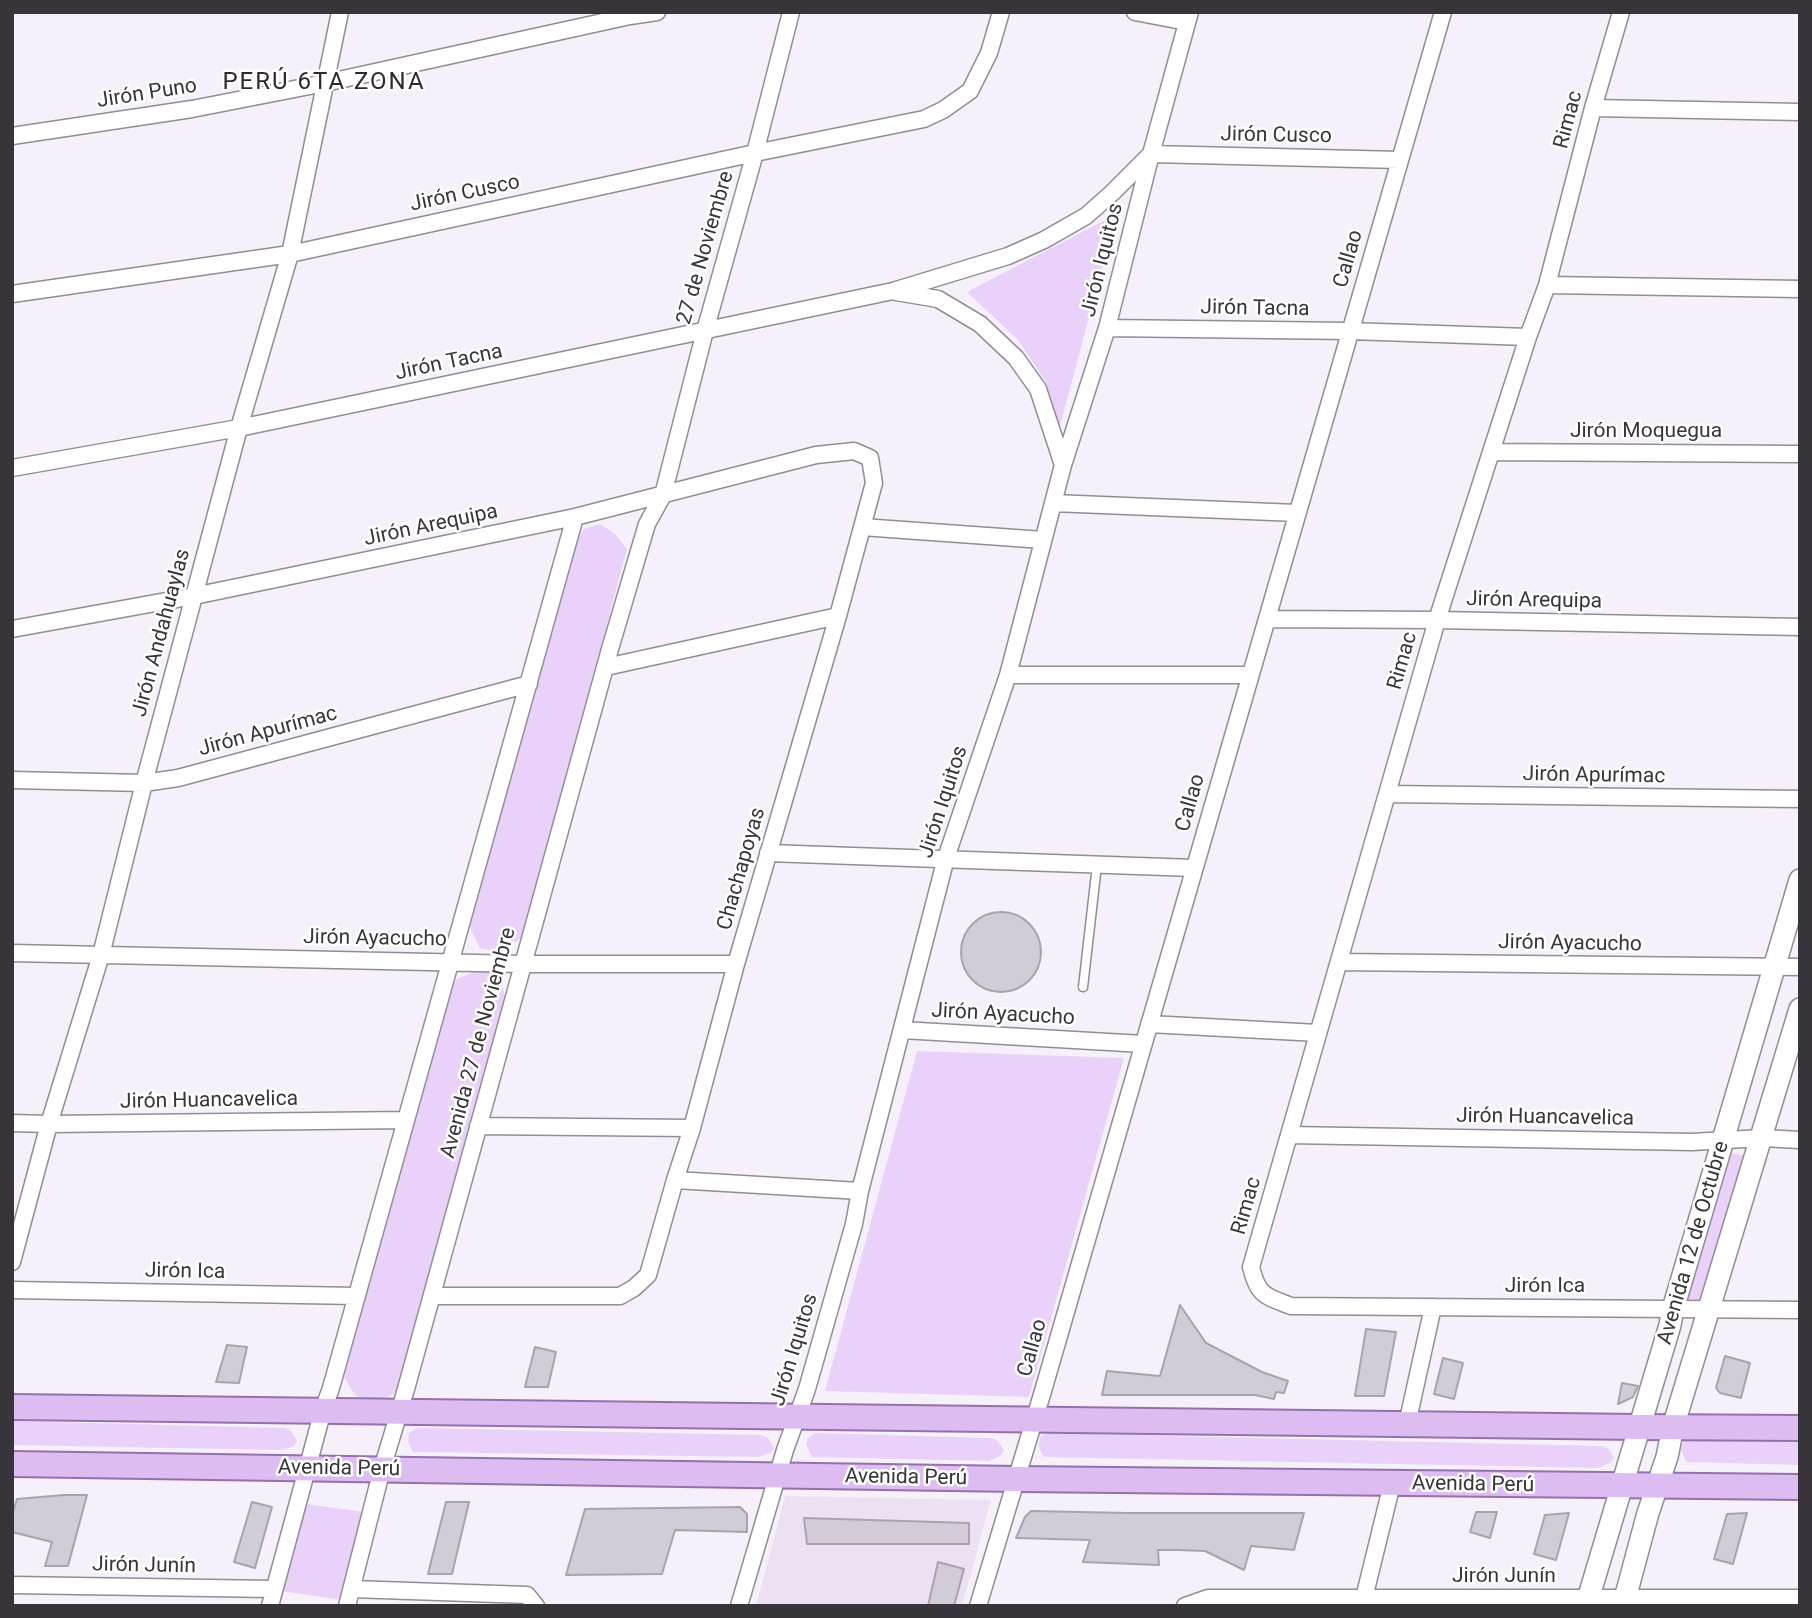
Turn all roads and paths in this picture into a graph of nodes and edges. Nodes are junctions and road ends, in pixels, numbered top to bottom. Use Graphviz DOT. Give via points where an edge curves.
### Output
graph roads {
  1 [pos="340,12"];
  2 [pos="657,12"];
  3 [pos="791,12"];
  4 [pos="1001,12"];
  5 [pos="1135,12"];
  6 [pos="1443,12"];
  7 [pos="1621,12"];
  8 [pos="630,14"];
  9 [pos="1189,17"];
  10 [pos="325,83"];
  11 [pos="1593,108"];
  12 [pos="1800,112"];
  13 [pos="12,136"];
  14 [pos="755,153"];
  15 [pos="1151,154"];
  16 [pos="1400,160"];
  17 [pos="290,254"];
  18 [pos="1547,285"];
  19 [pos="1800,289"];
  20 [pos="893,291"];
  21 [pos="12,294"];
  22 [pos="1107,328"];
  23 [pos="705,331"];
  24 [pos="1350,331"];
  25 [pos="1528,337"];
  26 [pos="239,428"];
  27 [pos="854,450"];
  28 [pos="1491,452"];
  29 [pos="1800,454"];
  30 [pos="1063,465"];
  31 [pos="12,468"];
  32 [pos="663,495"];
  33 [pos="1054,503"];
  34 [pos="1297,513"];
  35 [pos="575,517"];
  36 [pos="862,527"];
  37 [pos="1043,540"];
  38 [pos="194,596"];
  39 [pos="838,617"];
  40 [pos="1267,619"];
  41 [pos="1437,620"];
  42 [pos="1800,627"];
  43 [pos="12,629"];
  44 [pos="606,667"];
  45 [pos="1008,675"];
  46 [pos="1250,675"];
  47 [pos="528,684"];
  48 [pos="12,780"];
  49 [pos="144,783"];
  50 [pos="1387,794"];
  51 [pos="1800,799"];
  52 [pos="768,853"];
  53 [pos="946,858"];
  54 [pos="1097,864"];
  55 [pos="1194,868"];
  56 [pos="1800,880"];
  57 [pos="12,953"];
  58 [pos="101,955"];
  59 [pos="1339,961"];
  60 [pos="451,962"];
  61 [pos="523,964"];
  62 [pos="736,964"];
  63 [pos="1775,966"];
  64 [pos="1800,967"];
  65 [pos="1083,987"];
  66 [pos="1800,1009"];
  67 [pos="1149,1024"];
  68 [pos="902,1030"];
  69 [pos="1318,1033"];
  70 [pos="1143,1044"];
  71 [pos="406,1120"];
  72 [pos="12,1122"];
  73 [pos="49,1124"];
  74 [pos="478,1126"];
  75 [pos="692,1128"];
  76 [pos="1289,1135"];
  77 [pos="1762,1138"];
  78 [pos="1800,1140"];
  79 [pos="1723,1141"];
  80 [pos="675,1180"];
  81 [pos="860,1191"];
  82 [pos="12,1262"];
  83 [pos="12,1290"];
  84 [pos="357,1296"];
  85 [pos="432,1296"];
  86 [pos="1291,1306"];
  87 [pos="1433,1307"];
  88 [pos="1672,1309"];
  89 [pos="1709,1310"];
  90 [pos="1800,1310"];
  91 [pos="12,1407"];
  92 [pos="323,1410"];
  93 [pos="399,1411"];
  94 [pos="797,1416"];
  95 [pos="1033,1419"];
  96 [pos="1407,1424"];
  97 [pos="1639,1427"];
  98 [pos="1673,1427"];
  99 [pos="1800,1428"];
  100 [pos="12,1464"];
  101 [pos="308,1468"];
  102 [pos="382,1469"];
  103 [pos="777,1475"];
  104 [pos="1017,1479"];
  105 [pos="1392,1484"];
  106 [pos="1621,1486"];
  107 [pos="1658,1486"];
  108 [pos="1800,1487"];
  109 [pos="12,1585"];
  110 [pos="274,1589"];
  111 [pos="352,1589"];
  112 [pos="1364,1598"];
  113 [pos="1800,1598"];
  114 [pos="1587,1601"];
  115 [pos="1624,1602"];
  116 [pos="270,1606"];
  117 [pos="347,1606"];
  118 [pos="536,1606"];
  119 [pos="739,1606"];
  120 [pos="978,1606"];
  121 [pos="1185,1606"];
  1 -- 10 [label="street, Jirón Andahuaylas"];
  2 -- 8 [label="street, Jirón Puno"];
  3 -- 14 [label="street, 27 de Noviembre"];
  4 -- 14 [label="street, Jirón Cusco" via="989,53 970,91 943,110 924,119"];
  5 -- 9 [label="street"];
  6 -- 16 [label="street, Callao"];
  7 -- 11 [label="street, Rimac"];
  8 -- 10 [label="street, Jirón Puno"];
  9 -- 15 [label="street, Jirón Iquitos"];
  10 -- 13 [label="street, Jirón Puno" via="192,110"];
  10 -- 17 [label="street, Jirón Andahuaylas"];
  11 -- 12 [label="street"];
  11 -- 18 [label="street, Rimac"];
  14 -- 17 [label="street, Jirón Cusco"];
  14 -- 23 [label="street, 27 de Noviembre"];
  15 -- 16 [label="street, Jirón Cusco"];
  15 -- 20 [label="street, Jirón Tacna" via="1086,216 1044,240 1008,256"];
  15 -- 22 [label="street, Jirón Iquitos"];
  16 -- 24 [label="street, Callao"];
  17 -- 21 [label="street, Jirón Cusco"];
  17 -- 26 [label="street, Jirón Andahuaylas"];
  18 -- 19 [label="street"];
  18 -- 25 [label="street, Rimac"];
  20 -- 23 [label="street, Jirón Tacna"];
  20 -- 30 [label="street, Jirón Tacna" via="938,299 980,324 1016,358 1038,389"];
  22 -- 24 [label="street, Jirón Tacna"];
  22 -- 30 [label="street, Jirón Iquitos"];
  23 -- 26 [label="street, Jirón Tacna"];
  23 -- 32 [label="street, 27 de Noviembre"];
  24 -- 25 [label="street, Jirón Tacna"];
  24 -- 34 [label="street, Callao"];
  25 -- 28 [label="street, Rimac"];
  26 -- 31 [label="street, Jirón Tacna"];
  26 -- 38 [label="street, Jirón Andahuaylas"];
  27 -- 32 [label="street, Jirón Arequipa" via="816,454"];
  27 -- 36 [label="street, Chachapoyas" via="870,458 874,483"];
  28 -- 29 [label="street, Jirón Moquegua"];
  28 -- 41 [label="street, Rimac"];
  30 -- 33 [label="street, Jirón Iquitos"];
  32 -- 35 [label="street, Jirón Arequipa"];
  32 -- 44 [label="street, Avenida 27 de Noviembre" via="647,524"];
  33 -- 34 [label="street"];
  33 -- 37 [label="street, Jirón Iquitos"];
  34 -- 40 [label="street, Callao"];
  35 -- 38 [label="street, Jirón Arequipa"];
  35 -- 47 [label="street"];
  36 -- 37 [label="street"];
  36 -- 39 [label="street, Chachapoyas"];
  37 -- 45 [label="street, Jirón Iquitos"];
  38 -- 43 [label="street, Jirón Arequipa"];
  38 -- 49 [label="street, Jirón Andahuaylas"];
  39 -- 44 [label="street"];
  39 -- 52 [label="street, Chachapoyas"];
  40 -- 41 [label="street, Jirón Arequipa"];
  40 -- 46 [label="street, Callao"];
  41 -- 42 [label="street, Jirón Arequipa"];
  41 -- 50 [label="street, Rimac"];
  44 -- 61 [label="street, Avenida 27 de Noviembre"];
  45 -- 46 [label="street"];
  45 -- 53 [label="street, Jirón Iquitos"];
  46 -- 55 [label="street, Callao"];
  47 -- 49 [label="street, Jirón Apurímac" via="178,778"];
  47 -- 60 [label="street"];
  48 -- 49 [label="street, Jirón Apurímac"];
  49 -- 58 [label="street, Jirón Andahuaylas"];
  50 -- 51 [label="street, Jirón Apurímac"];
  50 -- 59 [label="street, Rimac"];
  52 -- 53 [label="street"];
  52 -- 62 [label="street, Chachapoyas"];
  53 -- 54 [label="street"];
  53 -- 68 [label="street, Jirón Iquitos"];
  54 -- 55 [label="street"];
  54 -- 65 [label="lane"];
  55 -- 67 [label="street, Callao"];
  56 -- 63 [label="main road, Avenida 12 de Octubre"];
  57 -- 58 [label="street, Jirón Ayacucho"];
  58 -- 60 [label="street, Jirón Ayacucho"];
  58 -- 73 [label="street, Jirón Andahuaylas"];
  59 -- 63 [label="street, Jirón Ayacucho"];
  59 -- 69 [label="street, Rimac"];
  60 -- 61 [label="street, Jirón Ayacucho"];
  60 -- 71 [label="street"];
  61 -- 62 [label="street, Jirón Ayacucho"];
  61 -- 74 [label="street, Avenida 27 de Noviembre"];
  62 -- 75 [label="street, Chachapoyas"];
  63 -- 64 [label="street, Jirón Ayacucho"];
  63 -- 79 [label="main road, Avenida 12 de Octubre"];
  66 -- 77 [label="main road, Avenida 12 de Octubre"];
  67 -- 69 [label="street"];
  67 -- 70 [label="street, Callao"];
  68 -- 70 [label="street, Jirón Ayacucho"];
  68 -- 81 [label="street, Jirón Iquitos"];
  69 -- 76 [label="street, Rimac"];
  70 -- 95 [label="street, Callao"];
  71 -- 73 [label="street, Jirón Huancavelica"];
  71 -- 84 [label="street"];
  72 -- 73 [label="street, Jirón Huancavelica"];
  73 -- 82 [label="street, Jirón Andahuaylas"];
  74 -- 75 [label="street"];
  74 -- 85 [label="street, Avenida 27 de Noviembre"];
  75 -- 80 [label="street, Chachapoyas"];
  76 -- 79 [label="street, Jirón Huancavelica"];
  76 -- 86 [label="street, Rimac" via="1251,1267 1264,1295"];
  77 -- 78 [label="street, Jirón Huancavelica"];
  77 -- 79 [label="street, Jirón Huancavelica"];
  77 -- 89 [label="main road, Avenida 12 de Octubre"];
  79 -- 88 [label="main road, Avenida 12 de Octubre"];
  80 -- 81 [label="street"];
  80 -- 85 [label="street, Chachapoyas" via="648,1275 620,1296"];
  81 -- 94 [label="street, Jirón Iquitos"];
  83 -- 84 [label="street, Jirón Ica"];
  84 -- 92 [label="street"];
  85 -- 93 [label="street, Avenida 27 de Noviembre"];
  86 -- 87 [label="street, Jirón Ica"];
  87 -- 88 [label="street, Jirón Ica"];
  87 -- 96 [label="street"];
  88 -- 89 [label="street, Jirón Ica"];
  88 -- 97 [label="main road, Avenida 12 de Octubre"];
  89 -- 90 [label="street, Jirón Ica"];
  89 -- 98 [label="main road, Avenida 12 de Octubre"];
  91 -- 92 [label="main road"];
  92 -- 93 [label="main road"];
  92 -- 101 [label="street"];
  93 -- 94 [label="main road"];
  93 -- 102 [label="street, Avenida 27 de Noviembre"];
  94 -- 95 [label="main road"];
  94 -- 103 [label="street, Jirón Iquitos"];
  95 -- 96 [label="main road"];
  95 -- 104 [label="street, Callao"];
  96 -- 97 [label="main road"];
  97 -- 98 [label="main road"];
  97 -- 106 [label="main road, Avenida 12 de Octubre"];
  98 -- 99 [label="main road"];
  98 -- 107 [label="main road, Avenida 12 de Octubre"];
  100 -- 101 [label="main road, Avenida Perú"];
  101 -- 102 [label="main road, Avenida Perú"];
  101 -- 110 [label="street"];
  102 -- 103 [label="main road, Avenida Perú"];
  102 -- 111 [label="street, Avenida 27 de Noviembre"];
  103 -- 104 [label="main road, Avenida Perú"];
  103 -- 119 [label="street, Jirón Iquitos"];
  104 -- 105 [label="main road, Avenida Perú"];
  104 -- 120 [label="street, Callao"];
  105 -- 106 [label="main road, Avenida Perú"];
  105 -- 112 [label="street"];
  106 -- 107 [label="main road, Avenida Perú"];
  106 -- 114 [label="main road, Avenida 12 de Octubre"];
  107 -- 108 [label="main road, Avenida Perú"];
  107 -- 115 [label="main road, Avenida 12 de Octubre"];
  109 -- 110 [label="street, Jirón Junín"];
  110 -- 116 [label="street"];
  111 -- 117 [label="street, Avenida 27 de Noviembre"];
  111 -- 118 [label="street" via="527,1595"];
  112 -- 114 [label="street, Jirón Junín"];
  112 -- 121 [label="street, Jirón Junín" via="1208,1598"];
  113 -- 115 [label="street, Jirón Junín"];
  114 -- 115 [label="street, Jirón Junín"];
}
